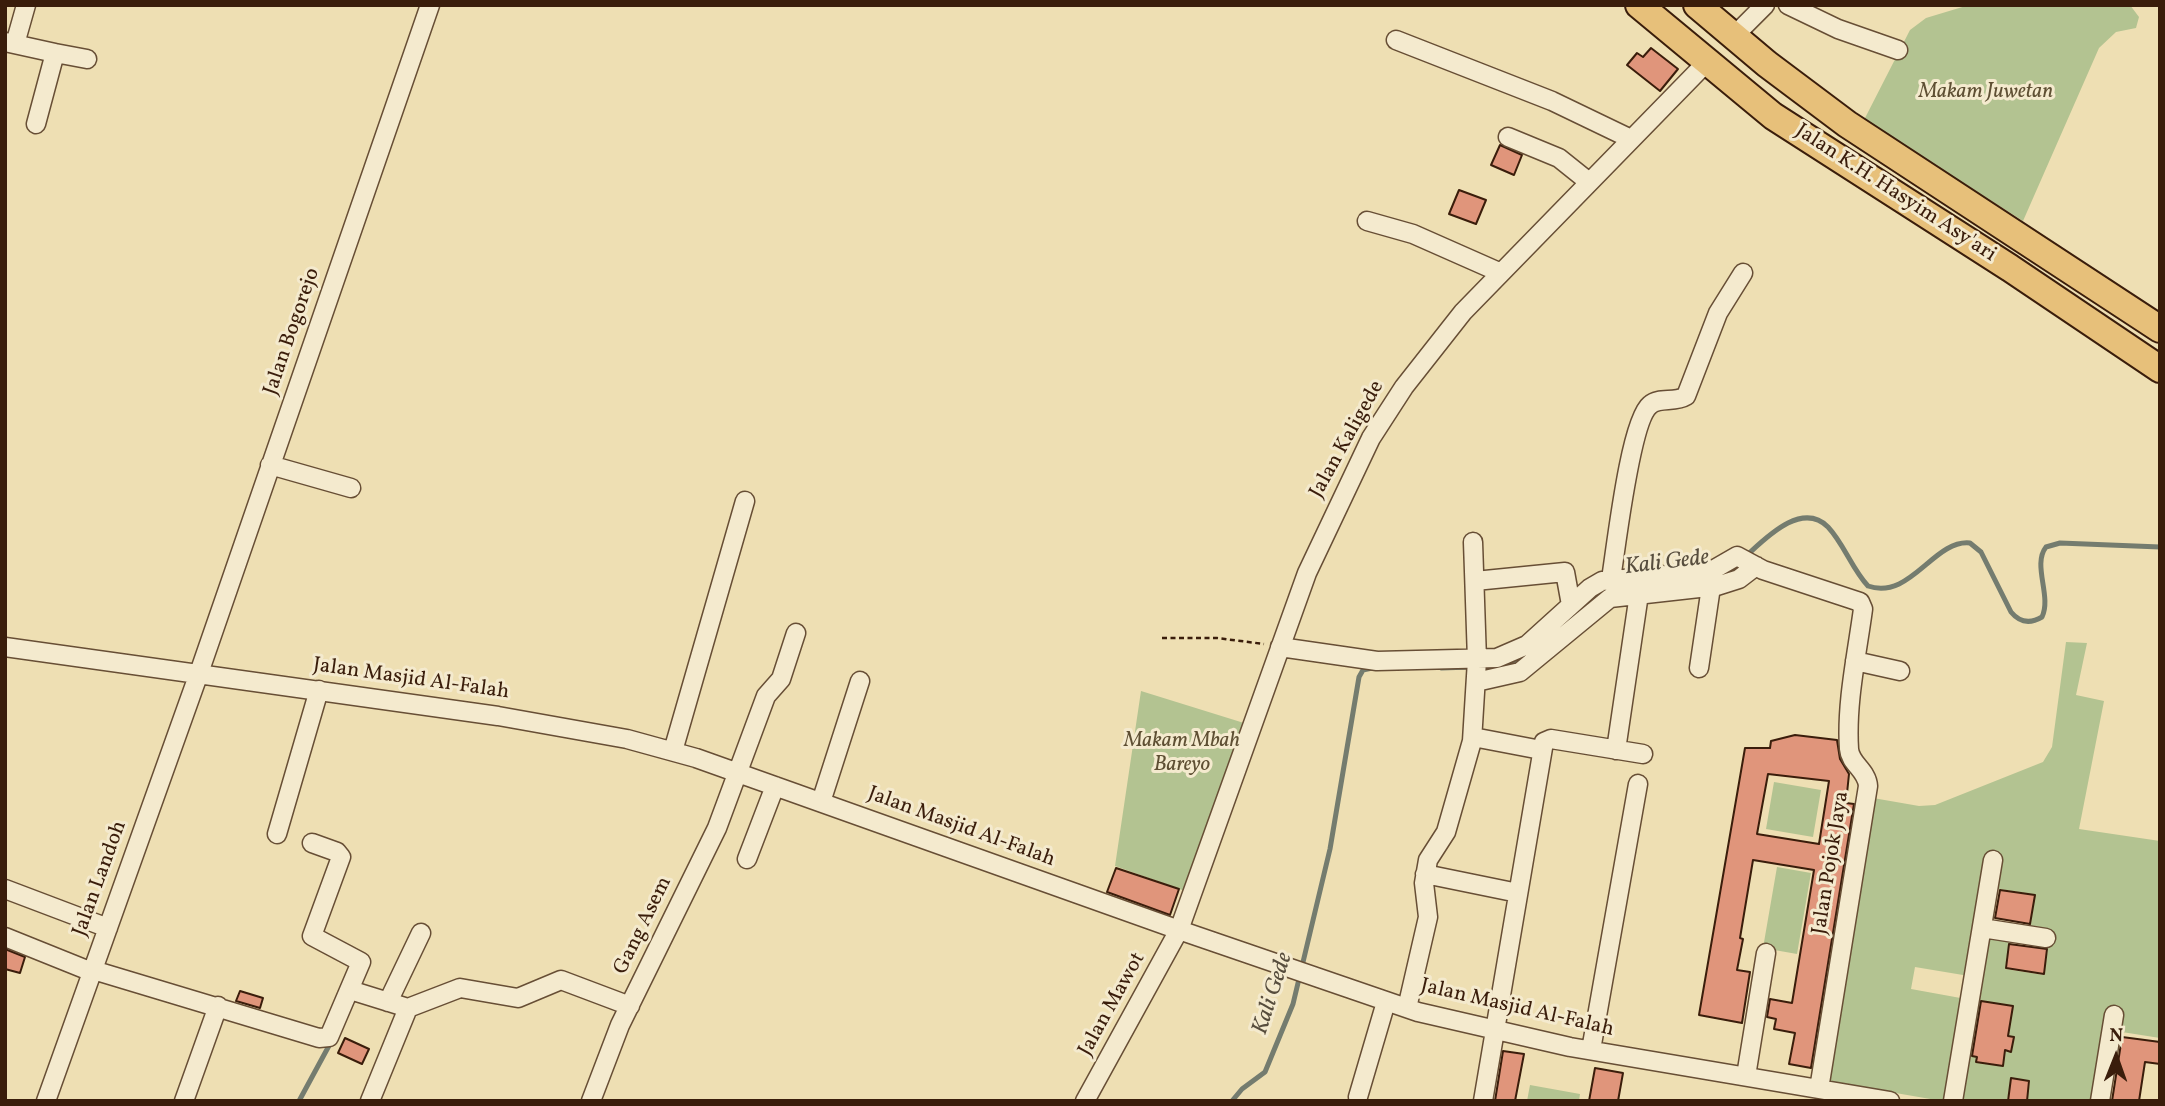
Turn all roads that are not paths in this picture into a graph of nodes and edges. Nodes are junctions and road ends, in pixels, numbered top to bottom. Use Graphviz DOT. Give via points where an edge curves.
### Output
graph roads {
  1 [pos="26,5"];
  2 [pos="430,5"];
  3 [pos="1639,5"];
  4 [pos="1697,5"];
  5 [pos="1765,5"];
  6 [pos="1788,5"];
  7 [pos="1734,36"];
  8 [pos="1396,40"];
  9 [pos="10,43"];
  10 [pos="1898,50"];
  11 [pos="55,52"];
  12 [pos="87,59"];
  13 [pos="1706,63"];
  14 [pos="36,124"];
  15 [pos="1508,137"];
  16 [pos="1631,139"];
  17 [pos="1885,149"];
  18 [pos="1589,182"];
  19 [pos="1367,221"];
  20 [pos="1499,272"];
  21 [pos="1743,273"];
  22 [pos="2043,291"];
  23 [pos="2160,330"];
  24 [pos="2160,369"];
  25 [pos="270,465"];
  26 [pos="351,488"];
  27 [pos="745,500"];
  28 [pos="1474,542"];
  29 [pos="1749,562"];
  30 [pos="1611,579"];
  31 [pos="1475,581"];
  32 [pos="1711,587"];
  33 [pos="1639,594"];
  34 [pos="1571,605"];
  35 [pos="796,633"];
  36 [pos="5,647"];
  37 [pos="1280,647"];
  38 [pos="1856,661"];
  39 [pos="1699,668"];
  40 [pos="1476,670"];
  41 [pos="1900,671"];
  42 [pos="198,673"];
  43 [pos="860,681"];
  44 [pos="319,690"];
  45 [pos="1473,737"];
  46 [pos="1541,750"];
  47 [pos="1616,750"];
  48 [pos="673,751"];
  49 [pos="1643,754"];
  50 [pos="737,772"];
  51 [pos="1638,785"];
  52 [pos="775,786"];
  53 [pos="821,802"];
  54 [pos="277,834"];
  55 [pos="312,843"];
  56 [pos="747,859"];
  57 [pos="1993,860"];
  58 [pos="1425,874"];
  59 [pos="5,888"];
  60 [pos="1518,893"];
  61 [pos="108,928"];
  62 [pos="1982,928"];
  63 [pos="1179,930"];
  64 [pos="421,933"];
  65 [pos="5,937"];
  66 [pos="2046,938"];
  67 [pos="1766,953"];
  68 [pos="93,971"];
  69 [pos="350,990"];
  70 [pos="388,1002"];
  71 [pos="1387,1002"];
  72 [pos="218,1006"];
  73 [pos="629,1006"];
  74 [pos="408,1008"];
  75 [pos="1408,1008"];
  76 [pos="2113,1014"];
  77 [pos="1495,1032"];
  78 [pos="1591,1050"];
  79 [pos="1746,1076"];
  80 [pos="1819,1089"];
  81 [pos="1358,1097"];
  82 [pos="46,1101"];
  83 [pos="184,1101"];
  84 [pos="370,1101"];
  85 [pos="591,1101"];
  86 [pos="1085,1101"];
  87 [pos="1483,1101"];
  88 [pos="1890,1101"];
  89 [pos="1953,1101"];
  90 [pos="2100,1101"];
  1 -- 9 [label="street"];
  2 -- 25 [label="street, Jalan Bogorejo"];
  3 -- 13 [label="highway, Jalan K.H. Hasyim Asy'ari"];
  4 -- 7 [label="highway, Jalan K.H. Hasyim Asy'ari"];
  5 -- 7 [label="street"];
  6 -- 10 [label="street"];
  7 -- 17 [label="highway, Jalan K.H. Hasyim Asy'ari"];
  8 -- 16 [label="street" via="1561,105"];
  9 -- 11 [label="street"];
  11 -- 12 [label="street"];
  11 -- 14 [label="street"];
  13 -- 16 [label="street, Jalan Kaligede"];
  13 -- 22 [label="highway, Jalan K.H. Hasyim Asy'ari" via="1814,144"];
  15 -- 18 [label="street" via="1559,158"];
  16 -- 18 [label="street, Jalan Kaligede"];
  17 -- 22 [label="highway" via="1902,178 2063,282 2060,293"];
  17 -- 23 [label="highway, Jalan K.H. Hasyim Asy'ari"];
  18 -- 20 [label="street, Jalan Kaligede"];
  19 -- 20 [label="street" via="1413,234"];
  20 -- 37 [label="street, Jalan Kaligede" via="1420,365 1371,438 1318,546"];
  21 -- 30 [label="street" via="1718,313 1686,396 1652,404 1644,414 1628,474"];
  22 -- 24 [label="highway, Jalan K.H. Hasyim Asy'ari"];
  25 -- 26 [label="street"];
  25 -- 42 [label="street, Jalan Bogorejo"];
  27 -- 48 [label="street"];
  28 -- 31 [label="street"];
  29 -- 30 [label="street" via="1734,557 1711,571"];
  29 -- 32 [label="street" via="1739,579"];
  29 -- 38 [label="street, Jalan Pojok Jaya" via="1861,603"];
  30 -- 34 [label="street" via="1594,585"];
  31 -- 34 [label="street" via="1565,572"];
  31 -- 40 [label="street"];
  32 -- 33 [label="street"];
  32 -- 39 [label="street"];
  33 -- 40 [label="street" via="1602,602 1520,672"];
  33 -- 47 [label="street"];
  34 -- 40 [label="street" via="1517,652"];
  35 -- 50 [label="street, Gang Asem" via="781,678 767,693"];
  36 -- 42 [label="street, Jalan Masjid Al-Falah"];
  37 -- 40 [label="street"];
  37 -- 63 [label="street, Jalan Kaligede"];
  38 -- 41 [label="street"];
  38 -- 80 [label="street, Jalan Pojok Jaya" via="1849,750 1868,786"];
  40 -- 45 [label="street"];
  42 -- 44 [label="street, Jalan Masjid Al-Falah"];
  42 -- 61 [label="street, Jalan Landoh"];
  43 -- 53 [label="street"];
  44 -- 48 [label="street, Jalan Masjid Al-Falah" via="545,724"];
  44 -- 54 [label="street"];
  45 -- 46 [label="street"];
  45 -- 58 [label="street" via="1446,832 1429,856"];
  46 -- 47 [label="street" via="1544,740 1551,739"];
  46 -- 60 [label="street"];
  47 -- 49 [label="street"];
  48 -- 50 [label="street, Jalan Masjid Al-Falah"];
  50 -- 52 [label="street, Jalan Masjid Al-Falah"];
  50 -- 73 [label="street, Gang Asem" via="709,844"];
  51 -- 78 [label="street"];
  52 -- 53 [label="street, Jalan Masjid Al-Falah"];
  52 -- 56 [label="street"];
  53 -- 63 [label="street, Jalan Masjid Al-Falah"];
  55 -- 69 [label="street" via="341,857 312,936 360,960"];
  57 -- 62 [label="street"];
  58 -- 60 [label="street"];
  58 -- 75 [label="street" via="1429,912"];
  59 -- 61 [label="street"];
  60 -- 77 [label="street"];
  61 -- 68 [label="street, Jalan Landoh"];
  62 -- 66 [label="street"];
  62 -- 89 [label="street"];
  63 -- 71 [label="street, Jalan Masjid Al-Falah"];
  63 -- 86 [label="street, Jalan Mawot"];
  64 -- 70 [label="street"];
  65 -- 68 [label="street"];
  67 -- 79 [label="street"];
  68 -- 72 [label="street"];
  68 -- 82 [label="street, Jalan Landoh"];
  69 -- 70 [label="street"];
  69 -- 72 [label="street" via="324,1039"];
  70 -- 74 [label="street"];
  71 -- 75 [label="street, Jalan Masjid Al-Falah"];
  71 -- 81 [label="street"];
  72 -- 83 [label="street"];
  73 -- 74 [label="street" via="561,980 518,998 461,987"];
  73 -- 85 [label="street, Gang Asem"];
  74 -- 84 [label="street"];
  75 -- 77 [label="street, Jalan Masjid Al-Falah"];
  76 -- 90 [label="street"];
  77 -- 78 [label="street, Jalan Masjid Al-Falah"];
  77 -- 87 [label="street"];
  78 -- 79 [label="street, Jalan Masjid Al-Falah"];
  79 -- 80 [label="street, Jalan Masjid Al-Falah"];
  80 -- 88 [label="street, Jalan Masjid Al-Falah"];
}
